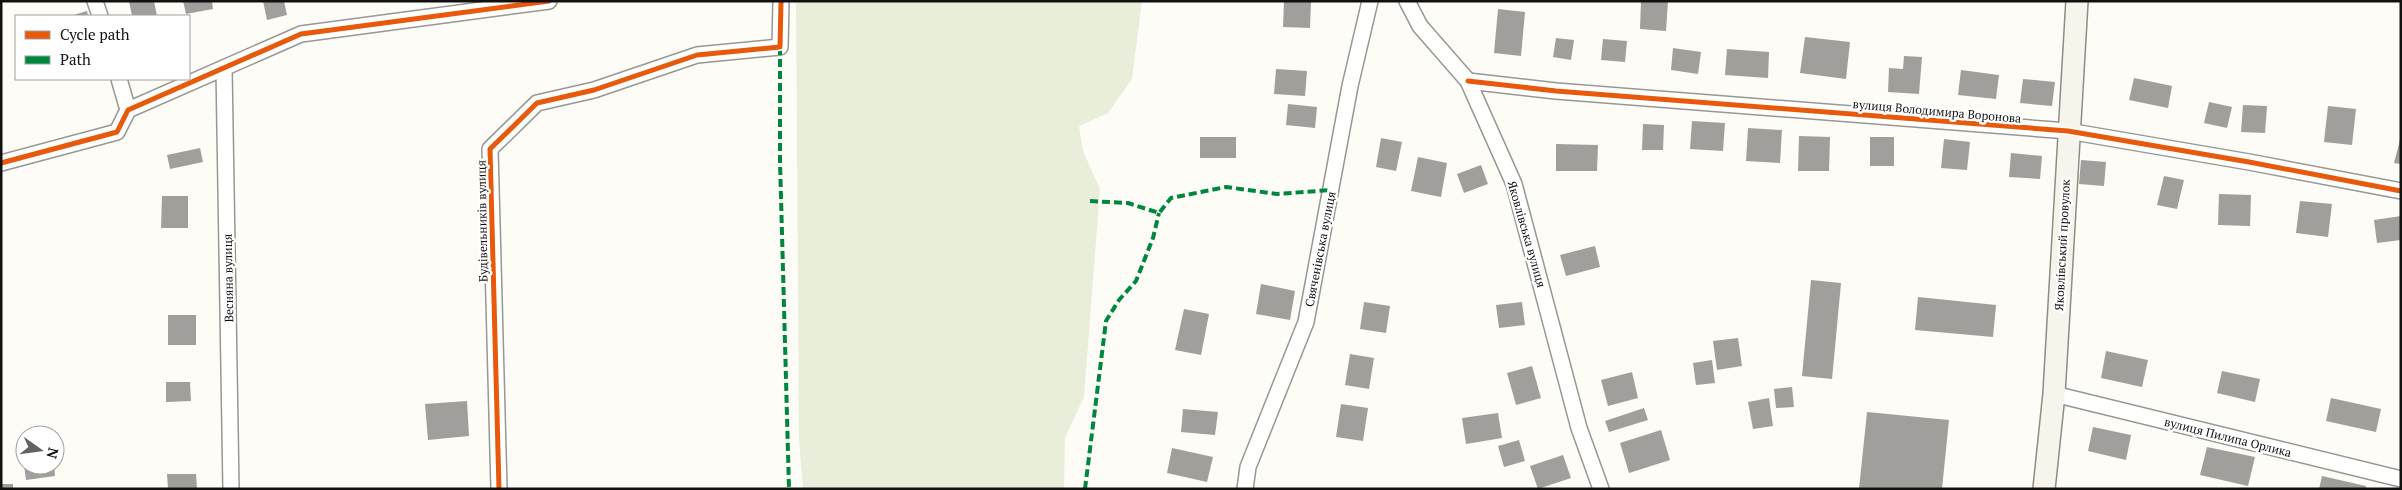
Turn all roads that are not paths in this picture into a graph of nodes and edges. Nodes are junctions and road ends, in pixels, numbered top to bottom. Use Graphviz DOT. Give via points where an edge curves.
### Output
graph roads {
  1 [pos="95,1"];
  2 [pos="549,1"];
  3 [pos="781,1"];
  4 [pos="1370,1"];
  5 [pos="1407,1"];
  6 [pos="2077,1"];
  7 [pos="100,15"];
  8 [pos="224,68"];
  9 [pos="118,80"];
  10 [pos="1468,81"];
  11 [pos="128,110"];
  12 [pos="2068,131"];
  13 [pos="1,163"];
  14 [pos="2401,191"];
  15 [pos="2054,394"];
  16 [pos="2401,480"];
  17 [pos="231,489"];
  18 [pos="499,489"];
  19 [pos="1245,489"];
  20 [pos="1601,489"];
  21 [pos="2044,489"];
  1 -- 7 [label="street"];
  2 -- 8 [label="street" via="301,34"];
  3 -- 18 [label="street, Будівельників вулиця" via="780,47 697,55 594,90 537,103 490,149"];
  4 -- 19 [label="street, Свяченівська вулиця" via="1350,86 1306,322 1248,468"];
  5 -- 10 [label="street, Яковлівська вулиця" via="1420,26"];
  6 -- 12 [label="street, Яковлівський провулок"];
  8 -- 11 [label="street"];
  8 -- 17 [label="street, Весняна вулиця"];
  9 -- 11 [label="street"];
  10 -- 12 [label="street, вулиця Володимира Воронова"];
  10 -- 20 [label="street, Яковлівська вулиця" via="1514,184 1580,428"];
  11 -- 13 [label="street" via="117,132"];
  12 -- 14 [label="street, вулиця Володимира Воронова"];
  12 -- 15 [label="street, Яковлівський провулок"];
  15 -- 16 [label="street, вулиця Пилипа Орлика"];
  15 -- 21 [label="street, Яковлівський провулок"];
}
